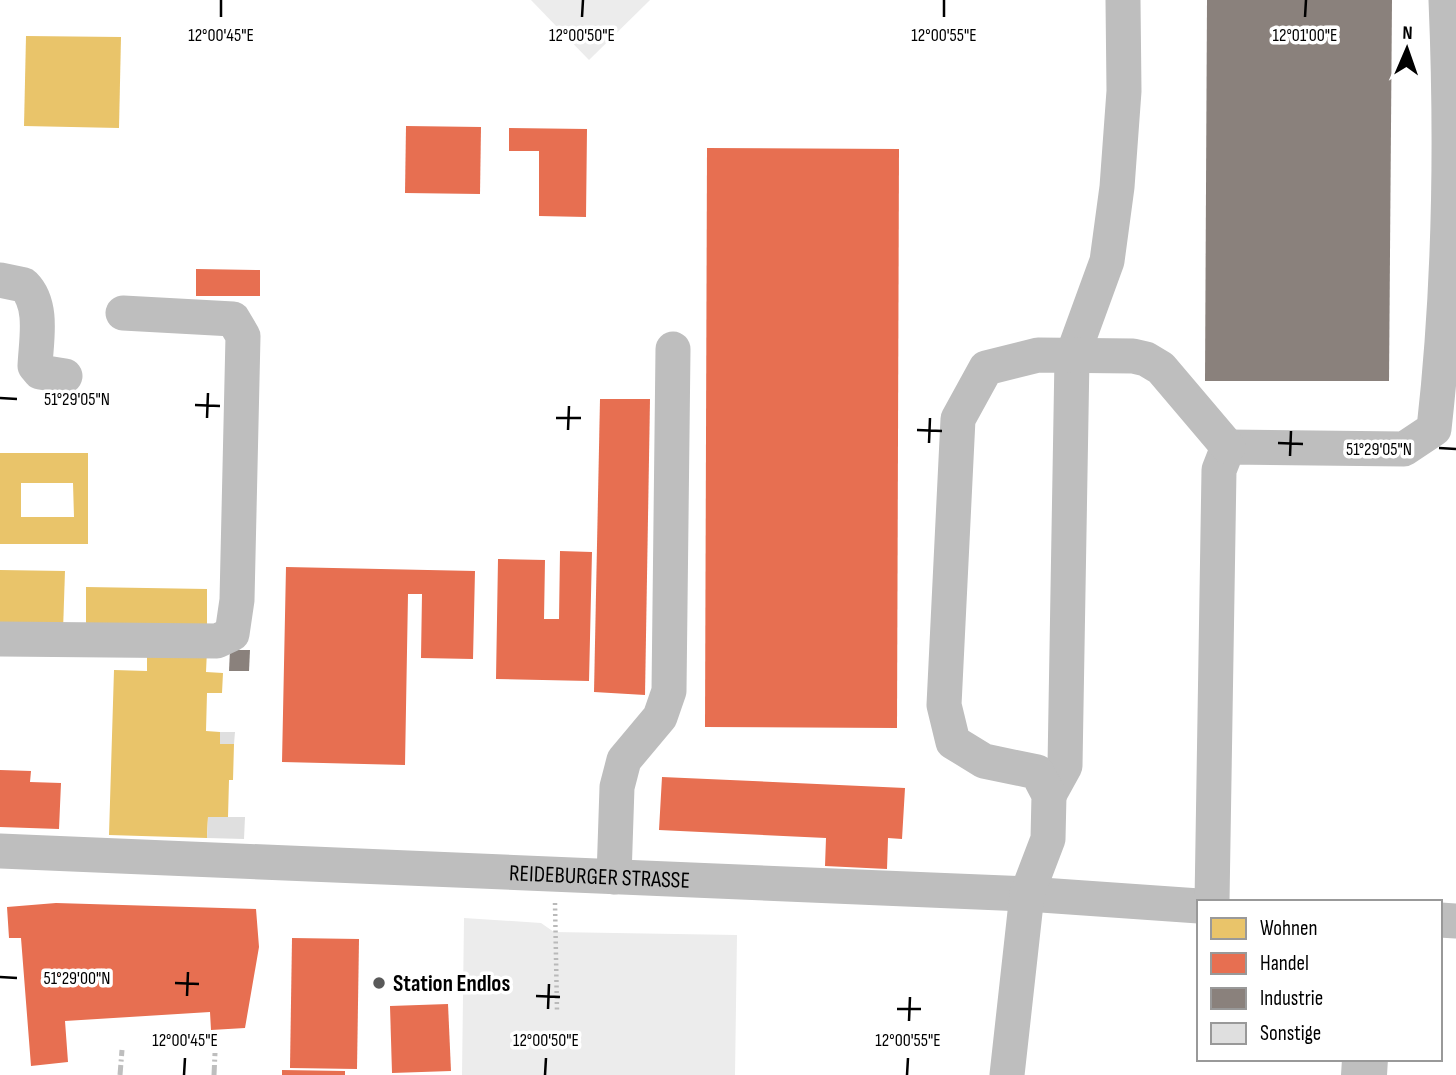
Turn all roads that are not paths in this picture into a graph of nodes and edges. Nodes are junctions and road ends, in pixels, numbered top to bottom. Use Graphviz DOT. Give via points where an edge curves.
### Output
graph roads {
  1 [pos="1124,0"];
  2 [pos="1446,0"];
  3 [pos="0,280"];
  4 [pos="122,313"];
  5 [pos="673,349"];
  6 [pos="1072,357"];
  7 [pos="65,376"];
  8 [pos="1228,447"];
  9 [pos="0,639"];
  10 [pos="1049,795"];
  11 [pos="0,851"];
  12 [pos="614,877"];
  13 [pos="1027,894"];
  14 [pos="1212,900"];
  15 [pos="1197,906"];
  16 [pos="1007,1075"];
  1 -- 6 [label="street" via="1124,91 1116,200 1107,261"];
  2 -- 8 [label="street" via="1451,109 1446,296 1434,429 1404,449"];
  3 -- 7 [label="street" via="24,285 32,296 37,317 35,366 50,375"];
  4 -- 9 [label="street" via="233,319 243,336 237,600 232,634 217,641"];
  5 -- 12 [label="street" via="670,691 660,717 624,760 617,787"];
  6 -- 8 [label="street" via="1146,359 1161,368"];
  6 -- 10 [label="street" via="1065,766"];
  6 -- 10 [label="street" via="1038,355 986,368 958,419 950,533 944,705 953,742 984,761 1037,772"];
  8 -- 14 [label="street" via="1219,470"];
  10 -- 13 [label="street" via="1048,839"];
  11 -- 12 [label="street, REIDEBURGER STRASSE"];
  12 -- 13 [label="street, REIDEBURGER STRASSE"];
  13 -- 15 [label="street, REIDEBURGER STRASSE"];
  13 -- 16 [label="street"];
}
